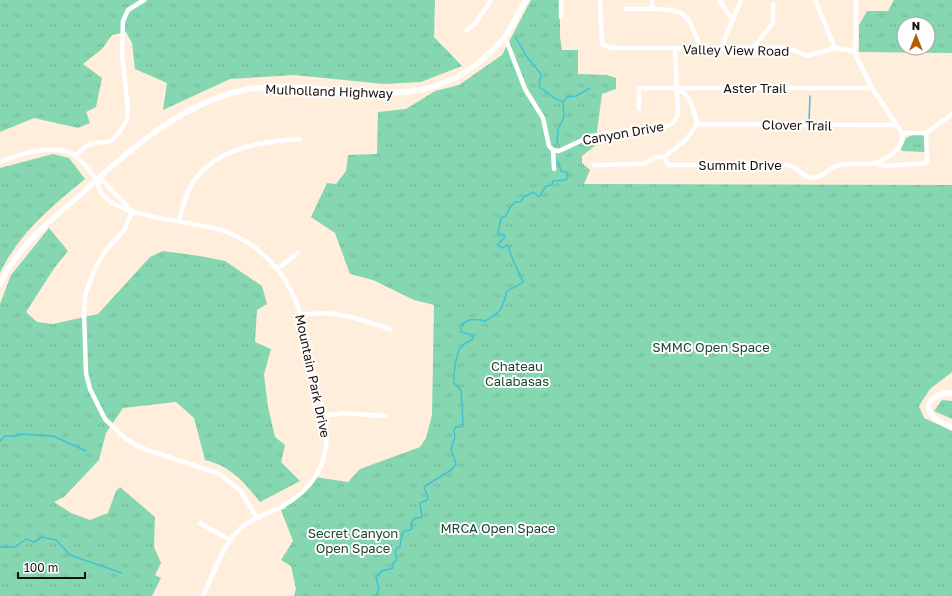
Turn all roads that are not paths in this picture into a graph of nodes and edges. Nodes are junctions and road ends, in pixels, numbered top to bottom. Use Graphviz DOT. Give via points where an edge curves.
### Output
graph roads {
  1 [pos="144,0"];
  2 [pos="490,0"];
  3 [pos="526,0"];
  4 [pos="561,0"];
  5 [pos="600,0"];
  6 [pos="652,0"];
  7 [pos="719,0"];
  8 [pos="741,0"];
  9 [pos="815,0"];
  10 [pos="856,0"];
  11 [pos="773,4"];
  12 [pos="626,9"];
  13 [pos="652,9"];
  14 [pos="561,17"];
  15 [pos="732,19"];
  16 [pos="467,30"];
  17 [pos="503,38"];
  18 [pos="701,48"];
  19 [pos="721,48"];
  20 [pos="752,48"];
  21 [pos="834,48"];
  22 [pos="675,49"];
  23 [pos="854,51"];
  24 [pos="677,88"];
  25 [pos="872,88"];
  26 [pos="639,109"];
  27 [pos="952,114"];
  28 [pos="697,124"];
  29 [pos="896,125"];
  30 [pos="902,133"];
  31 [pos="926,133"];
  32 [pos="300,139"];
  33 [pos="553,150"];
  34 [pos="75,155"];
  35 [pos="664,156"];
  36 [pos="0,162"];
  37 [pos="874,163"];
  38 [pos="594,165"];
  39 [pos="554,169"];
  40 [pos="97,180"];
  41 [pos="115,194"];
  42 [pos="108,200"];
  43 [pos="132,211"];
  44 [pos="179,221"];
  45 [pos="298,253"];
  46 [pos="278,269"];
  47 [pos="0,284"];
  48 [pos="301,315"];
  49 [pos="390,329"];
  50 [pos="952,393"];
  51 [pos="323,416"];
  52 [pos="385,416"];
  53 [pos="952,427"];
  54 [pos="257,518"];
  55 [pos="200,523"];
  56 [pos="230,540"];
  57 [pos="203,596"];
  1 -- 34 [label="street" via="128,10 123,20 122,55 127,120 111,141 90,144"];
  2 -- 16 [label="street" via="476,23"];
  3 -- 17 [label="main road, Mulholland Highway"];
  4 -- 14 [label="street"];
  5 -- 22 [label="street, Valley View Road" via="602,44 611,48"];
  6 -- 13 [label="street"];
  7 -- 15 [label="street"];
  8 -- 15 [label="street"];
  9 -- 21 [label="street"];
  10 -- 23 [label="street"];
  11 -- 20 [label="street" via="773,23"];
  12 -- 13 [label="street"];
  13 -- 18 [label="street" via="673,9 682,13 689,19"];
  15 -- 19 [label="street"];
  17 -- 33 [label="street" via="507,42 527,94 543,118 548,143"];
  17 -- 40 [label="main road, Mulholland Highway" via="470,69 451,81 406,93 279,87 245,90 225,95 194,108 168,124"];
  18 -- 19 [label="street, Valley View Road"];
  18 -- 22 [label="street, Valley View Road"];
  19 -- 20 [label="street, Valley View Road"];
  20 -- 21 [label="street, Valley View Road" via="789,48 807,56"];
  21 -- 23 [label="street, Valley View Road"];
  22 -- 24 [label="street, Canyon Drive"];
  23 -- 25 [label="street"];
  24 -- 25 [label="street, Aster Trail"];
  24 -- 26 [label="street, Aster Trail" via="639,88"];
  24 -- 28 [label="street" via="686,94 694,110"];
  24 -- 33 [label="street, Canyon Drive" via="678,114 674,123 669,126 591,136 564,150"];
  25 -- 29 [label="street"];
  27 -- 31 [label="street"];
  28 -- 29 [label="street, Clover Trail"];
  28 -- 35 [label="street" via="686,140"];
  29 -- 30 [label="street"];
  30 -- 31 [label="street"];
  30 -- 37 [label="street, Summit Drive" via="899,148 882,162"];
  31 -- 37 [label="street" via="927,163 885,166"];
  32 -- 44 [label="street" via="246,147 214,162 192,184"];
  33 -- 39 [label="street"];
  34 -- 36 [label="street" via="54,149"];
  34 -- 40 [label="street"];
  35 -- 37 [label="street, Summit Drive" via="669,165 788,165 811,178 838,165"];
  35 -- 38 [label="street" via="656,157 644,164"];
  40 -- 41 [label="street" via="104,182"];
  40 -- 42 [label="street" via="98,187"];
  40 -- 47 [label="main road, Mulholland Highway" via="32,237 14,258"];
  41 -- 42 [label="street"];
  41 -- 43 [label="street"];
  42 -- 43 [label="street, Mountain Park Drive"];
  43 -- 44 [label="street, Mountain Park Drive"];
  43 -- 54 [label="street" via="125,229 106,250 95,268 86,296 86,373 90,389 105,420 126,439 141,448 220,474 241,491"];
  44 -- 46 [label="street, Mountain Park Drive" via="212,227 241,238"];
  45 -- 46 [label="street"];
  46 -- 48 [label="street, Mountain Park Drive" via="294,296"];
  48 -- 49 [label="street" via="334,313"];
  48 -- 51 [label="street, Mountain Park Drive"];
  50 -- 53 [label="main road" via="939,394 930,402 929,408 937,420"];
  51 -- 52 [label="street" via="343,413"];
  51 -- 54 [label="street, Mountain Park Drive" via="326,452 317,476 299,496"];
  54 -- 56 [label="street, Mountain Park Drive" via="237,531"];
  55 -- 56 [label="street"];
  56 -- 57 [label="street, Mountain Park Drive"];
}
